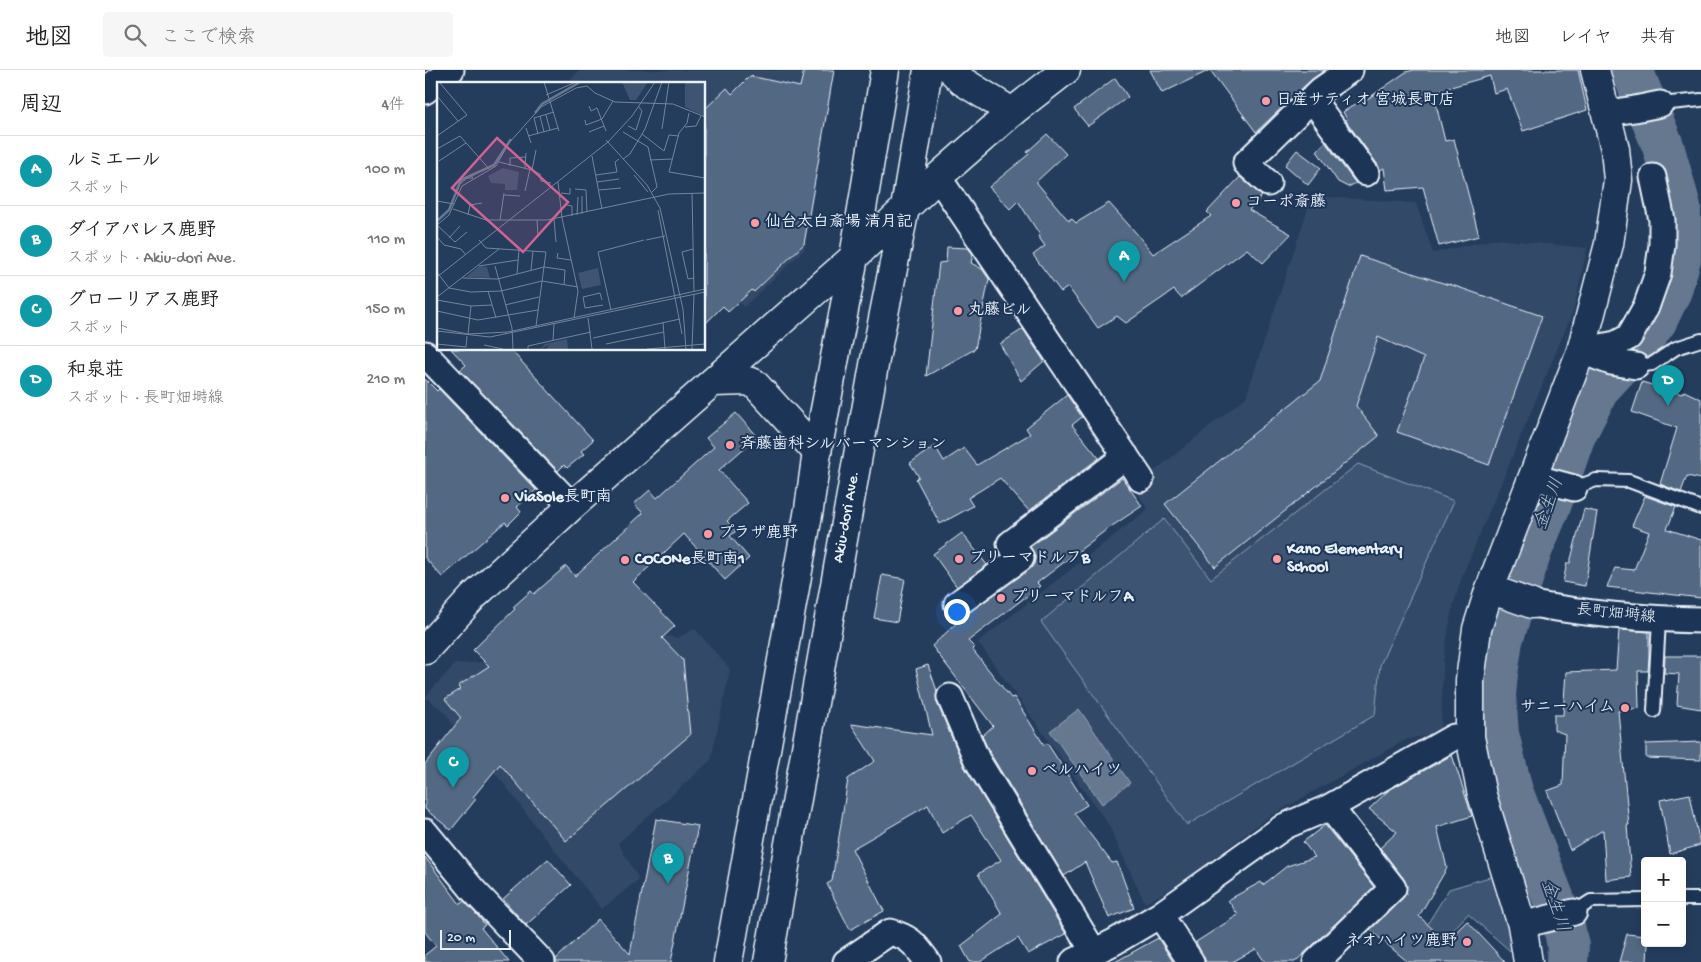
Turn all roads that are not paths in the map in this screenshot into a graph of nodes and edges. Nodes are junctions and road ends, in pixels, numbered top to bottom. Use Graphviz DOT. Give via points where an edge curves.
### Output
graph roads {
  1 [pos="451,70"];
  2 [pos="885,70"];
  3 [pos="927,70"];
  4 [pos="951,70"];
  5 [pos="1065,70"];
  6 [pos="1350,70"];
  7 [pos="1595,70"];
  8 [pos="425,91"];
  9 [pos="1312,99"];
  10 [pos="1701,100"];
  11 [pos="1660,104"];
  12 [pos="1012,112"];
  13 [pos="1607,113"];
  14 [pos="1367,173"];
  15 [pos="938,178"];
  16 [pos="1653,178"];
  17 [pos="1268,184"];
  18 [pos="905,208"];
  19 [pos="854,257"];
  20 [pos="1701,340"];
  21 [pos="1581,351"];
  22 [pos="425,354"];
  23 [pos="1636,366"];
  24 [pos="713,382"];
  25 [pos="817,452"];
  26 [pos="1126,456"];
  27 [pos="1141,479"];
  28 [pos="1539,479"];
  29 [pos="1574,488"];
  30 [pos="572,506"];
  31 [pos="1701,508"];
  32 [pos="1497,592"];
  33 [pos="957,604"];
  34 [pos="1533,604"];
  35 [pos="1659,620"];
  36 [pos="1701,620"];
  37 [pos="425,650"];
  38 [pos="950,697"];
  39 [pos="1654,711"];
  40 [pos="1470,737"];
  41 [pos="1330,807"];
  42 [pos="425,832"];
  43 [pos="1686,899"];
  44 [pos="1701,899"];
  45 [pos="1641,900"];
  46 [pos="1575,912"];
  47 [pos="1159,915"];
  48 [pos="1534,923"];
  49 [pos="1084,957"];
  50 [pos="542,962"];
  51 [pos="728,962"];
  52 [pos="768,962"];
  53 [pos="847,962"];
  54 [pos="928,962"];
  55 [pos="1191,962"];
  56 [pos="1316,962"];
  57 [pos="1528,962"];
  1 -- 8 [label="street"];
  2 -- 19 [label="main road"];
  3 -- 18 [label="main road, Akiu-dori Ave."];
  4 -- 12 [label="main road" via="962,81"];
  5 -- 12 [label="main road"];
  6 -- 9 [label="street"];
  7 -- 13 [label="main road"];
  9 -- 14 [label="street"];
  9 -- 17 [label="street" via="1246,163"];
  10 -- 11 [label="lane"];
  11 -- 13 [label="street"];
  12 -- 15 [label="main road"];
  13 -- 21 [label="main road" via="1618,180 1609,244"];
  15 -- 18 [label="main road"];
  15 -- 26 [label="street"];
  16 -- 21 [label="street" via="1662,220 1662,245 1658,273 1646,307 1629,337 1616,344"];
  18 -- 19 [label="main road"];
  18 -- 52 [label="main road, Akiu-dori Ave."];
  19 -- 24 [label="main road"];
  19 -- 25 [label="main road"];
  20 -- 23 [label="lane" via="1676,348 1651,364"];
  21 -- 23 [label="street" via="1611,362"];
  21 -- 28 [label="main road"];
  22 -- 30 [label="street"];
  24 -- 25 [label="main road" via="754,383"];
  24 -- 30 [label="main road"];
  25 -- 51 [label="main road"];
  26 -- 27 [label="street"];
  26 -- 33 [label="street" via="1010,544 1021,558"];
  28 -- 29 [label="street"];
  28 -- 32 [label="main road"];
  29 -- 31 [label="lane" via="1596,480 1629,481"];
  30 -- 37 [label="main road" via="474,596"];
  32 -- 34 [label="main road"];
  32 -- 40 [label="main road" via="1477,629 1471,672"];
  34 -- 35 [label="street, 長町畑塒線"];
  35 -- 36 [label="street, 長町畑塒線"];
  35 -- 39 [label="lane"];
  38 -- 49 [label="street" via="977,760"];
  40 -- 41 [label="street" via="1454,738"];
  40 -- 48 [label="main road" via="1482,795"];
  41 -- 47 [label="street" via="1285,826"];
  41 -- 56 [label="street" via="1393,888"];
  42 -- 50 [label="street" via="473,890"];
  43 -- 44 [label="lane"];
  45 -- 46 [label="lane" via="1591,901"];
  46 -- 48 [label="street"];
  47 -- 49 [label="street"];
  47 -- 55 [label="street"];
  48 -- 57 [label="main road"];
  53 -- 54 [label="street" via="891,932 905,936"];
}
